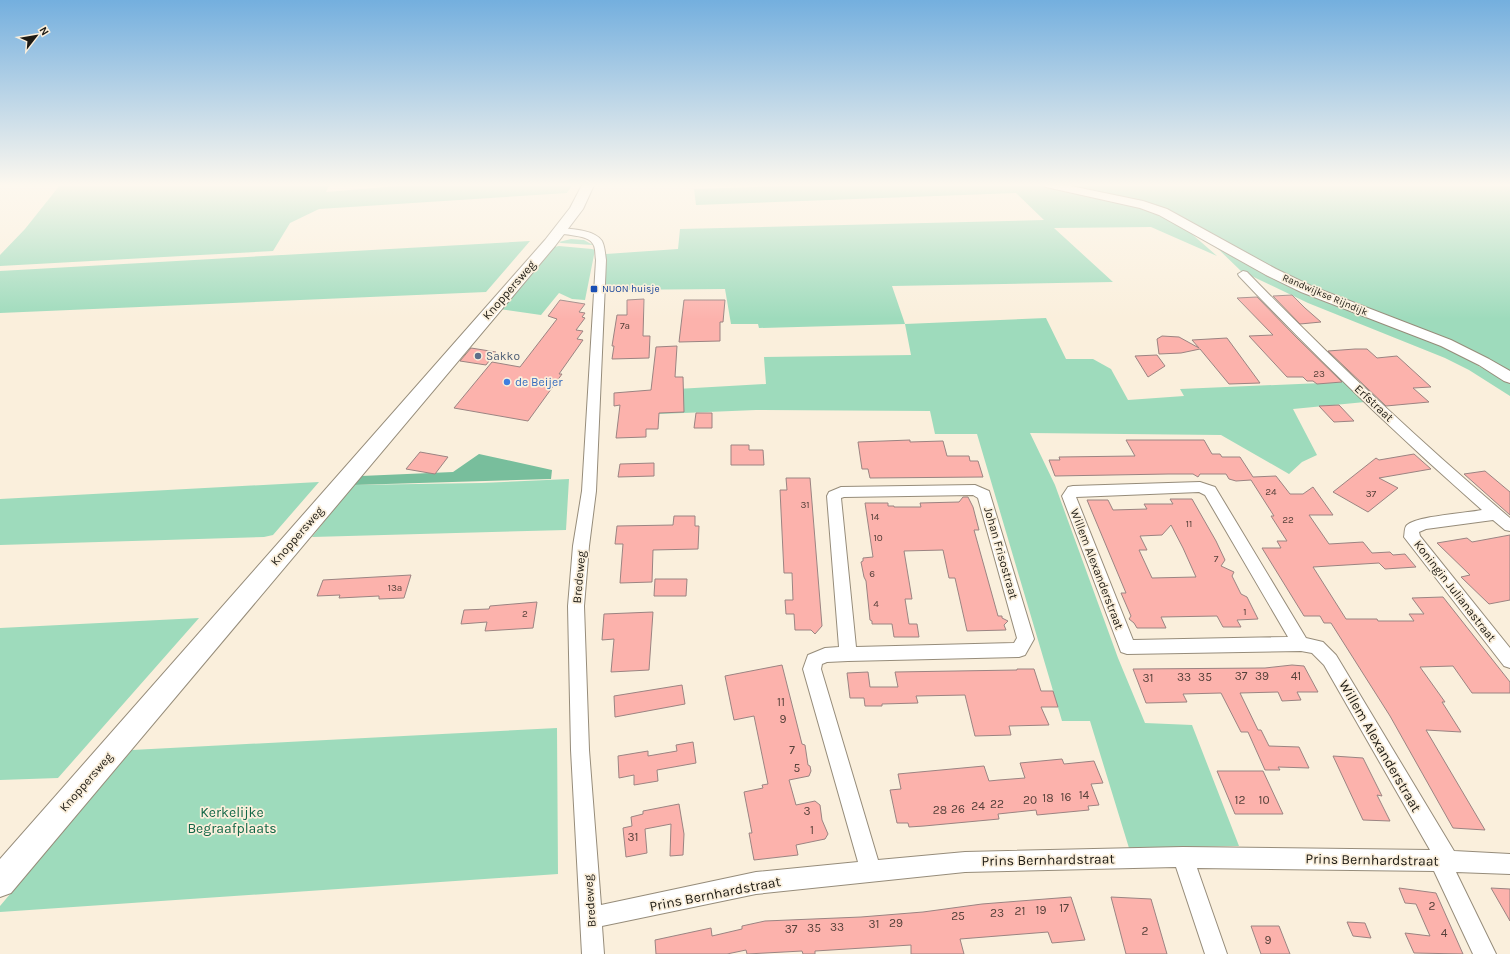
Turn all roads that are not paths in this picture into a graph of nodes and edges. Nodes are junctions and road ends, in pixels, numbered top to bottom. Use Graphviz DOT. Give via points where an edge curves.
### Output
graph roads {
  1 [pos="1196,230"];
  2 [pos="560,231"];
  3 [pos="1243,274"];
  4 [pos="1510,378"];
  5 [pos="1496,514"];
  6 [pos="1510,526"];
  7 [pos="1301,644"];
  8 [pos="848,654"];
  9 [pos="1510,661"];
  10 [pos="1184,857"];
  11 [pos="1444,861"];
  12 [pos="1510,864"];
  13 [pos="871,872"];
  14 [pos="0,882"];
  15 [pos="591,918"];
  16 [pos="593,954"];
  17 [pos="1216,954"];
  18 [pos="1485,954"];
  1 -- 4 [label="street, Randwijkse Rijndijk" via="1306,289 1446,343"];
  2 -- 14 [label="main road, Knoppersweg"];
  2 -- 15 [label="street, Bredeweg" via="595,239 598,242 601,260 589,491 576,606 580,750"];
  3 -- 5 [label="street, Erfstraat" via="1302,335"];
  5 -- 6 [label="street, Erfstraat"];
  5 -- 9 [label="street, Koningin Julianastraat" via="1423,524 1412,529 1412,537"];
  7 -- 7 [label="street, Willem Alexanderstraat" via="1128,647 1069,496 1072,490 1200,487 1210,491"];
  7 -- 11 [label="street, Willem Alexanderstraat" via="1316,647 1330,660"];
  8 -- 8 [label="street, Johan Frisostraat" via="834,496 841,492 975,490 984,496 1026,639 1018,650"];
  8 -- 13 [label="street, Johan Frisostraat" via="826,655 814,660 812,669"];
  10 -- 11 [label="street, Prins Bernhardstraat"];
  10 -- 13 [label="street, Prins Bernhardstraat" via="965,862"];
  10 -- 17 [label="street"];
  11 -- 12 [label="street, Prins Bernhardstraat"];
  11 -- 18 [label="street, Willem Alexanderstraat"];
  13 -- 15 [label="street, Prins Bernhardstraat" via="756,883"];
  15 -- 16 [label="street, Bredeweg"];
}
